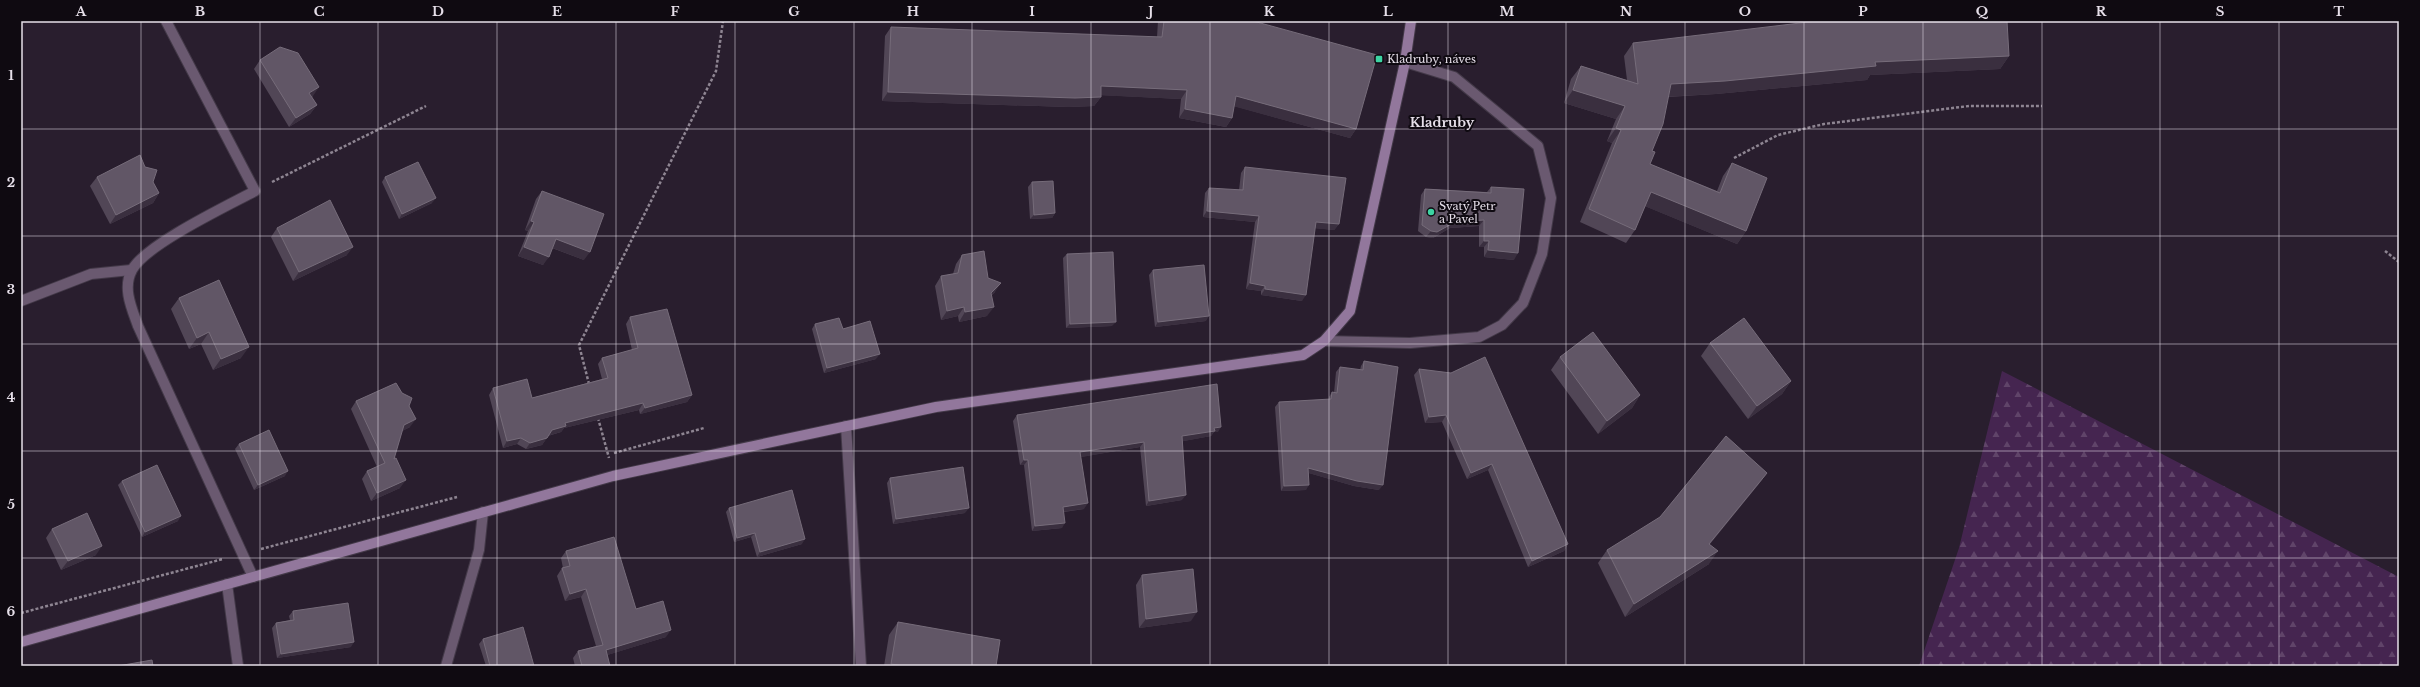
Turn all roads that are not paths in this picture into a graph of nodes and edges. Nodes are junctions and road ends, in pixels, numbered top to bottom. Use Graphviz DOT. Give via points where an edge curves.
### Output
graph roads {
  1 [pos="166,21"];
  2 [pos="1411,21"];
  3 [pos="1405,62"];
  4 [pos="131,270"];
  5 [pos="21,301"];
  6 [pos="1324,341"];
  7 [pos="846,426"];
  8 [pos="483,512"];
  9 [pos="253,577"];
  10 [pos="227,584"];
  11 [pos="21,642"];
  12 [pos="238,666"];
  13 [pos="446,666"];
  14 [pos="861,666"];
  1 -- 4 [label="street" via="255,191 150,250"];
  2 -- 3 [label="street"];
  3 -- 6 [label="street" via="1350,311"];
  3 -- 6 [label="street" via="1454,77 1538,146 1551,198 1542,254 1523,303 1502,325 1479,337 1410,343"];
  4 -- 5 [label="street" via="91,274"];
  4 -- 9 [label="street" via="127,295 138,326"];
  6 -- 7 [label="street" via="1303,355 936,407"];
  7 -- 8 [label="street" via="613,476"];
  7 -- 14 [label="street"];
  8 -- 9 [label="street"];
  8 -- 13 [label="street" via="479,550"];
  9 -- 10 [label="street"];
  10 -- 11 [label="street"];
  10 -- 12 [label="street"];
}
